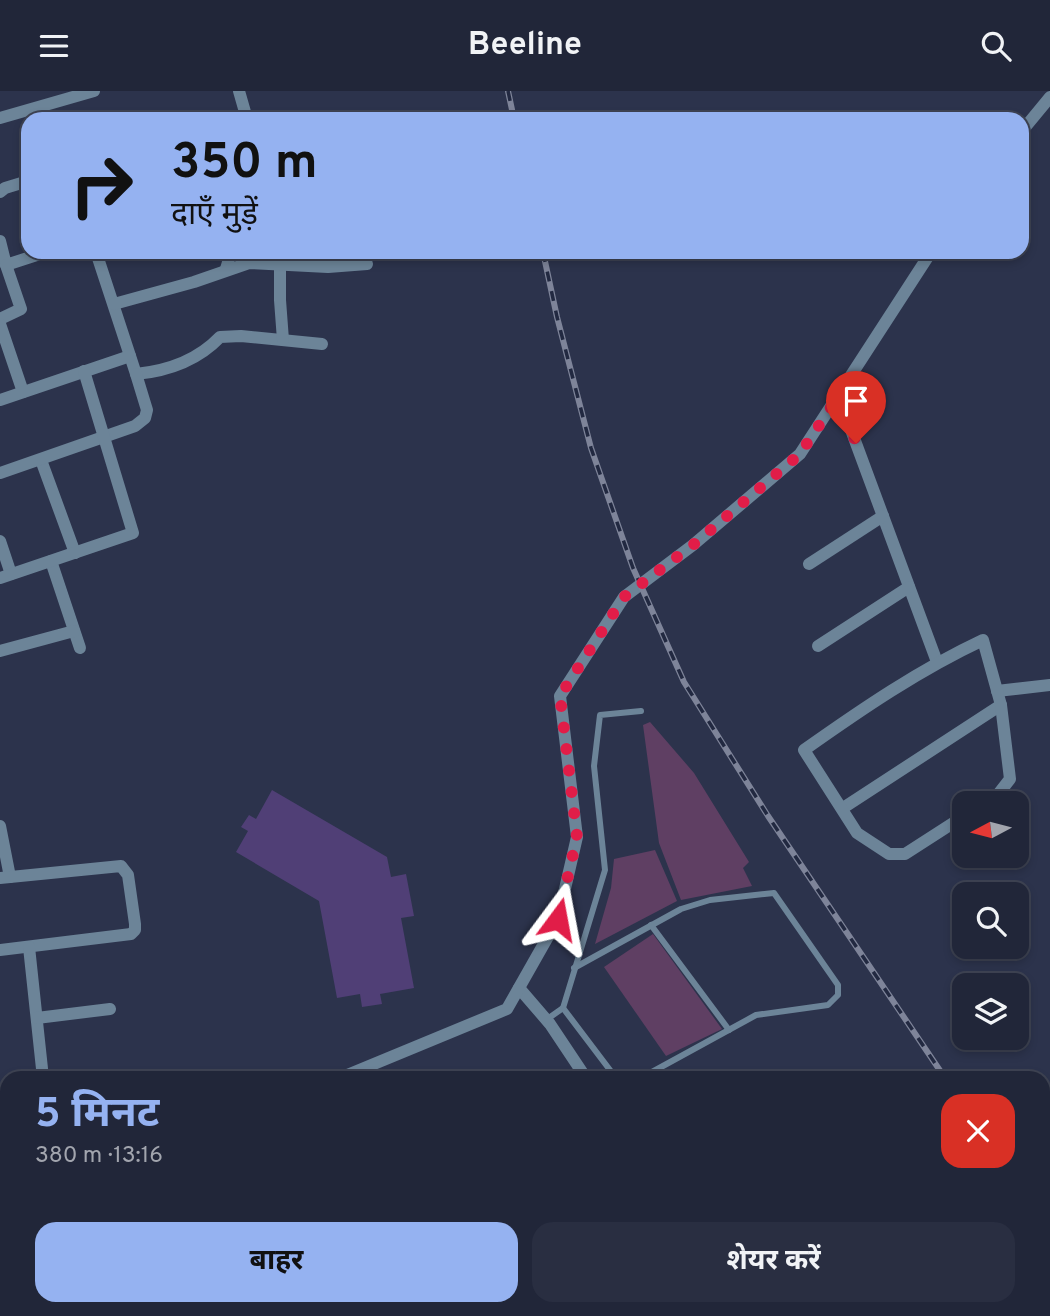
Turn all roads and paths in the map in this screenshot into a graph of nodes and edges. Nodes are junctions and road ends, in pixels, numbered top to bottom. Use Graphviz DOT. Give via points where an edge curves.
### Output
graph roads {
  1 [pos="94,91"];
  2 [pos="239,91"];
  3 [pos="1050,97"];
  4 [pos="245,112"];
  5 [pos="0,118"];
  6 [pos="1029,122"];
  7 [pos="21,183"];
  8 [pos="0,192"];
  9 [pos="0,241"];
  10 [pos="24,259"];
  11 [pos="98,259"];
  12 [pos="229,259"];
  13 [pos="926,259"];
  14 [pos="280,264"];
  15 [pos="367,264"];
  16 [pos="6,265"];
  17 [pos="226,269"];
  18 [pos="114,304"];
  19 [pos="0,321"];
  20 [pos="283,340"];
  21 [pos="322,344"];
  22 [pos="131,356"];
  23 [pos="84,371"];
  24 [pos="136,374"];
  25 [pos="23,392"];
  26 [pos="0,400"];
  27 [pos="832,406"];
  28 [pos="105,437"];
  29 [pos="41,460"];
  30 [pos="0,473"];
  31 [pos="883,516"];
  32 [pos="0,541"];
  33 [pos="75,553"];
  34 [pos="51,561"];
  35 [pos="809,564"];
  36 [pos="6,576"];
  37 [pos="909,587"];
  38 [pos="74,631"];
  39 [pos="818,646"];
  40 [pos="80,648"];
  41 [pos="0,651"];
  42 [pos="937,662"];
  43 [pos="1050,685"];
  44 [pos="997,691"];
  45 [pos="1001,705"];
  46 [pos="640,711"];
  47 [pos="1001,791"];
  48 [pos="843,808"];
  49 [pos="952,824"];
  50 [pos="0,826"];
  51 [pos="5,878"];
  52 [pos="651,925"];
  53 [pos="29,947"];
  54 [pos="0,950"];
  55 [pos="574,968"];
  56 [pos="519,988"];
  57 [pos="563,1008"];
  58 [pos="110,1009"];
  59 [pos="37,1018"];
  60 [pos="547,1020"];
  61 [pos="729,1030"];
  62 [pos="42,1071"];
  63 [pos="357,1071"];
  64 [pos="581,1071"];
  65 [pos="611,1071"];
  66 [pos="654,1071"];
  1 -- 5 [label="street"];
  2 -- 4 [label="street"];
  3 -- 6 [label="street"];
  7 -- 8 [label="street"];
  9 -- 16 [label="street"];
  10 -- 16 [label="street"];
  11 -- 18 [label="street"];
  12 -- 17 [label="street"];
  13 -- 27 [label="street"];
  14 -- 15 [label="street"];
  14 -- 17 [label="street" via="249,263"];
  14 -- 20 [label="street"];
  16 -- 19 [label="street" via="21,309"];
  17 -- 18 [label="street"];
  18 -- 22 [label="street"];
  19 -- 25 [label="street"];
  20 -- 21 [label="street"];
  20 -- 24 [label="street" via="220,337 160,372"];
  22 -- 23 [label="street"];
  22 -- 24 [label="street"];
  23 -- 25 [label="street"];
  23 -- 28 [label="street"];
  24 -- 28 [label="street" via="147,410 145,418"];
  25 -- 26 [label="street"];
  27 -- 31 [label="street" via="848,419"];
  27 -- 56 [label="street" via="800,454 624,597 560,696 577,837 558,919"];
  28 -- 29 [label="street"];
  28 -- 33 [label="street" via="133,533"];
  29 -- 30 [label="street"];
  29 -- 33 [label="street"];
  31 -- 35 [label="street"];
  31 -- 37 [label="street"];
  32 -- 36 [label="street"];
  33 -- 34 [label="street"];
  34 -- 36 [label="street"];
  34 -- 38 [label="street"];
  37 -- 39 [label="street"];
  37 -- 42 [label="street"];
  38 -- 40 [label="street"];
  38 -- 41 [label="street"];
  42 -- 44 [label="street" via="983,640"];
  42 -- 48 [label="street" via="804,750"];
  43 -- 44 [label="street"];
  44 -- 45 [label="street"];
  45 -- 47 [label="street" via="1010,779"];
  45 -- 48 [label="street"];
  46 -- 55 [label="lane" via="600,715 594,766 605,870"];
  48 -- 49 [label="street" via="857,833 889,855 905,854"];
  50 -- 51 [label="street"];
  51 -- 53 [label="street" via="114,866 121,866 128,875 135,924 131,934"];
  52 -- 55 [label="lane"];
  52 -- 61 [label="lane"];
  52 -- 61 [label="lane" via="710,900 774,893 838,985 838,995 828,1005 755,1015"];
  53 -- 54 [label="street"];
  53 -- 59 [label="street"];
  55 -- 57 [label="lane"];
  56 -- 60 [label="street"];
  56 -- 63 [label="street" via="507,1009"];
  57 -- 60 [label="lane"];
  57 -- 65 [label="lane"];
  58 -- 59 [label="street"];
  59 -- 62 [label="street"];
  60 -- 64 [label="street"];
  61 -- 66 [label="lane"];
}
